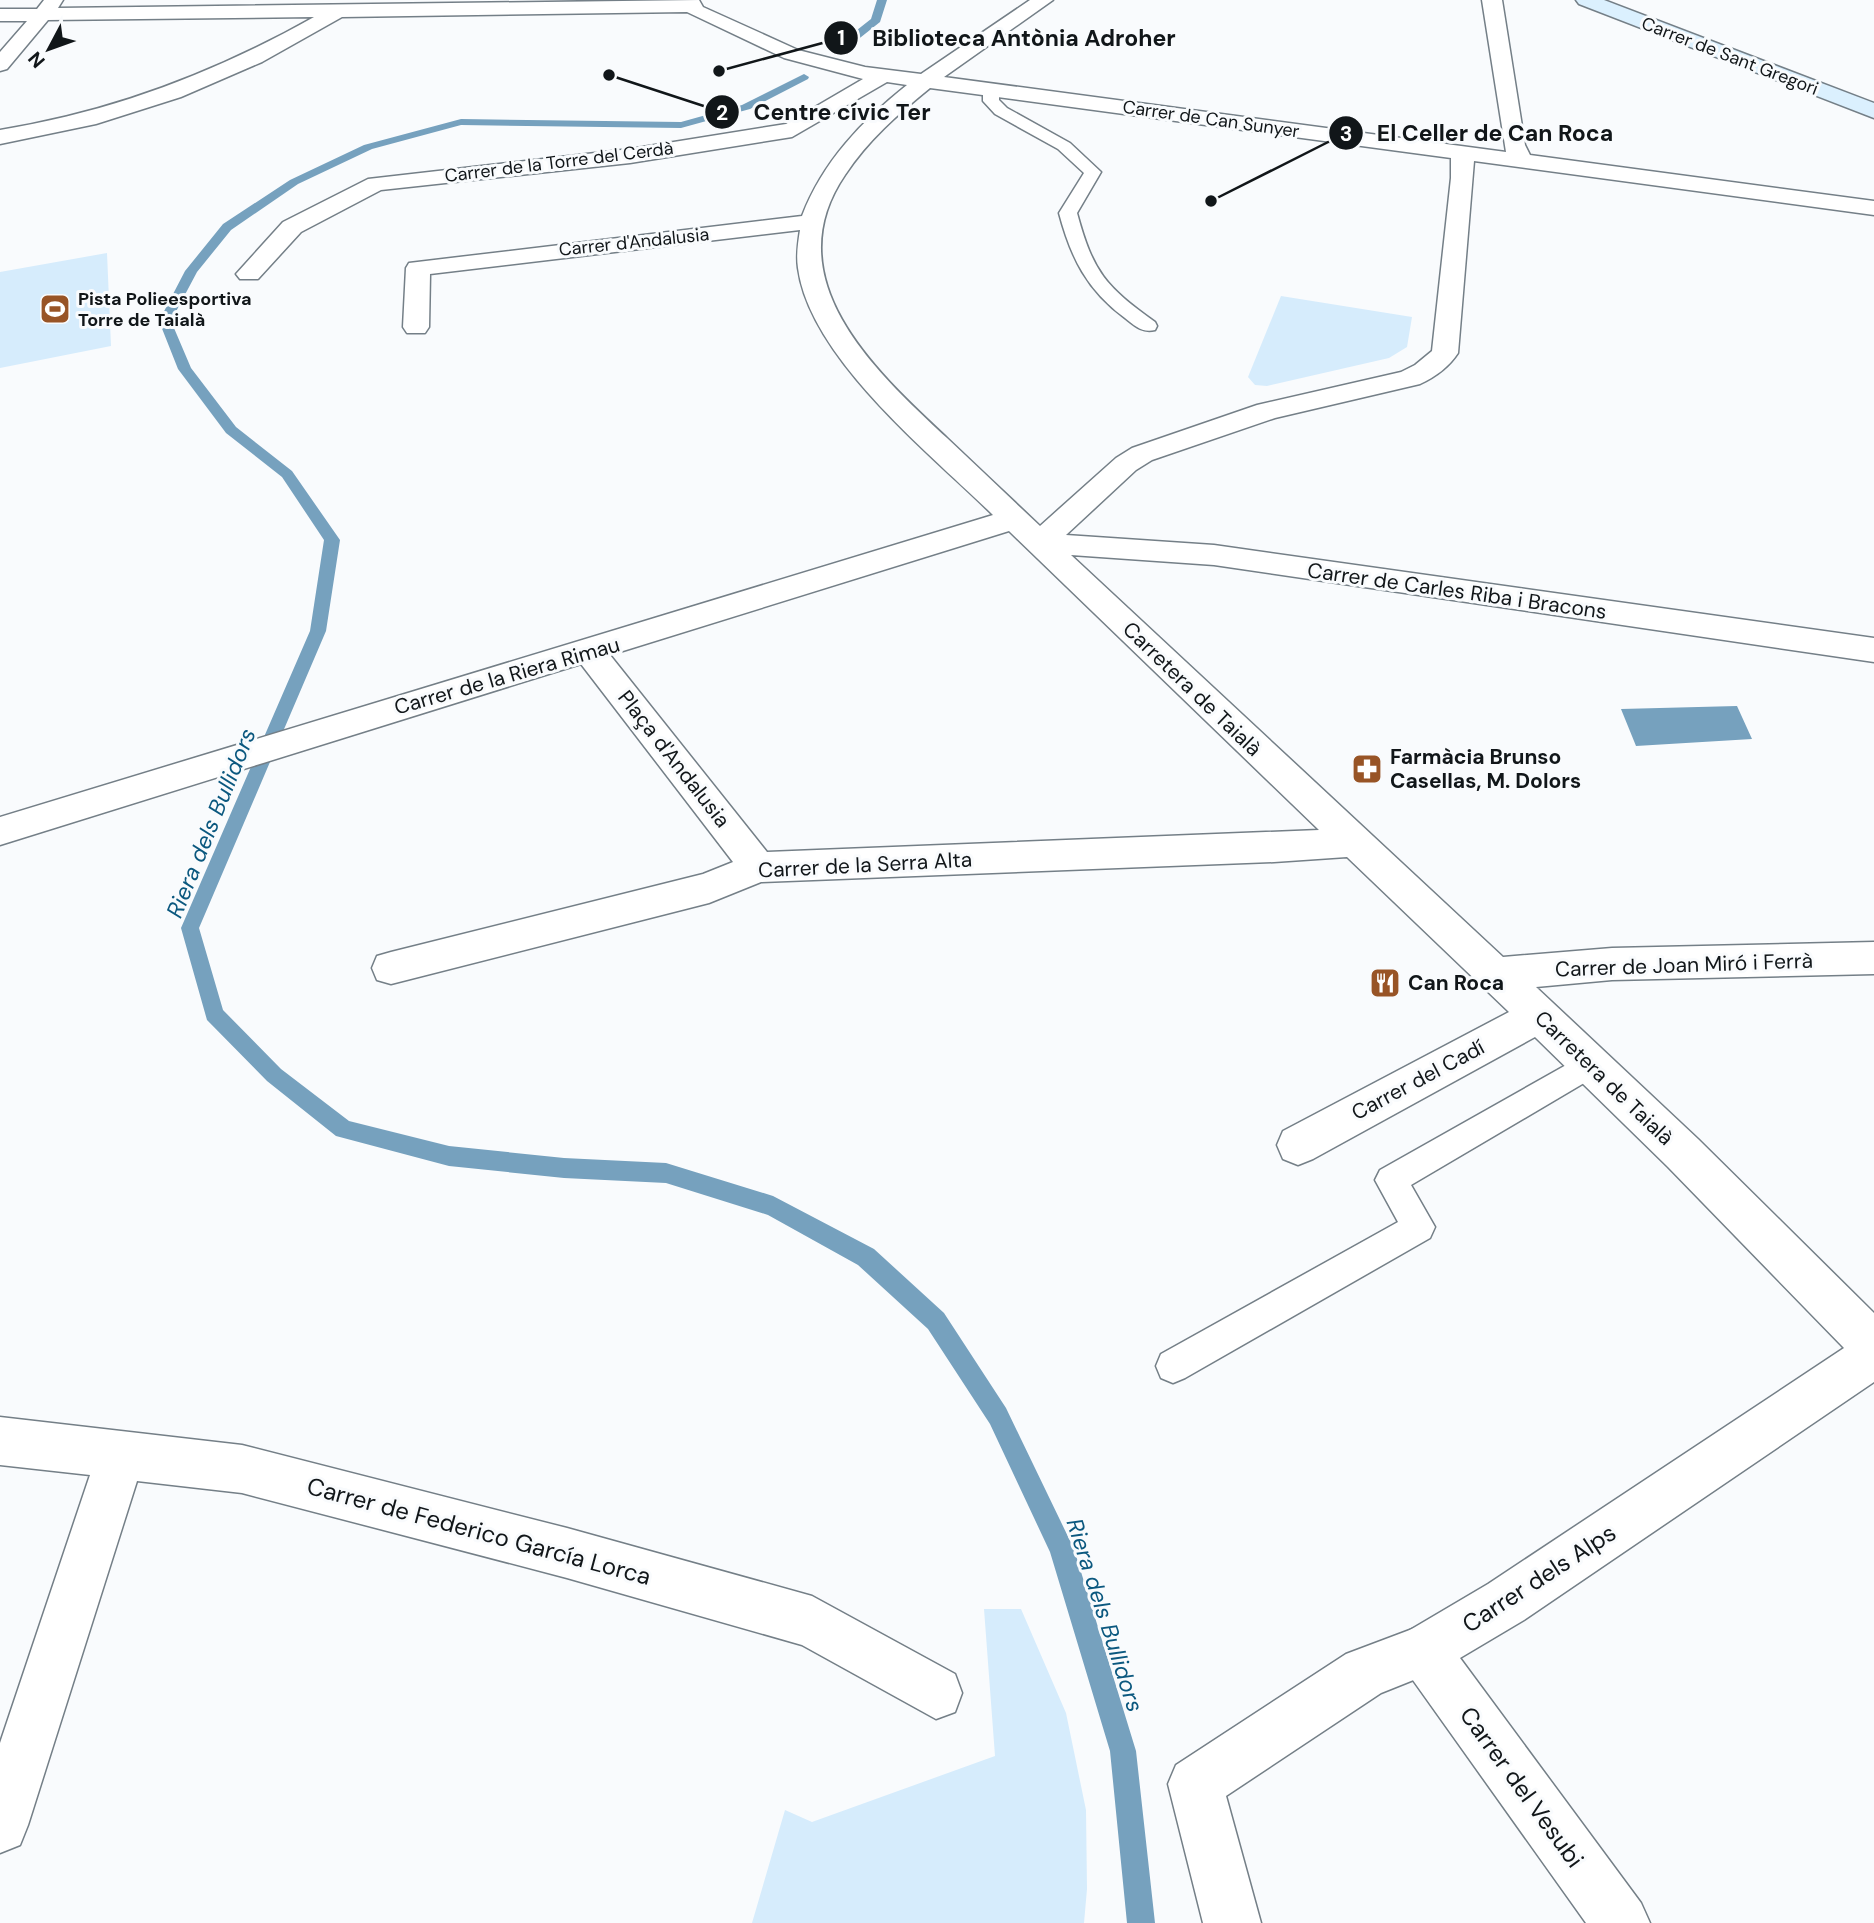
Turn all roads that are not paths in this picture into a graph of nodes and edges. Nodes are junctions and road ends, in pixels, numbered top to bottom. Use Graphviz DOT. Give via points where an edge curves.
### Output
graph roads {
  1 [pos="1043,0"];
  2 [pos="1492,0"];
  3 [pos="1586,0"];
  4 [pos="690,3"];
  5 [pos="347,5"];
  6 [pos="48,7"];
  7 [pos="0,15"];
  8 [pos="0,65"];
  9 [pos="874,75"];
  10 [pos="929,81"];
  11 [pos="991,89"];
  12 [pos="1874,111"];
  13 [pos="0,137"];
  14 [pos="1462,153"];
  15 [pos="1521,160"];
  16 [pos="1874,208"];
  17 [pos="810,222"];
  18 [pos="249,274"];
  19 [pos="1149,326"];
  20 [pos="416,327"];
  21 [pos="1027,531"];
  22 [pos="1874,650"];
  23 [pos="589,652"];
  24 [pos="0,831"];
  25 [pos="1353,842"];
  26 [pos="758,867"];
  27 [pos="1874,958"];
  28 [pos="391,968"];
  29 [pos="1494,974"];
  30 [pos="1539,1015"];
  31 [pos="1591,1064"];
  32 [pos="1297,1145"];
  33 [pos="1874,1346"];
  34 [pos="1874,1355"];
  35 [pos="1173,1366"];
  36 [pos="0,1441"];
  37 [pos="121,1456"];
  38 [pos="1423,1651"];
  39 [pos="936,1693"];
  40 [pos="0,1825"];
  41 [pos="1233,1923"];
  42 [pos="1621,1923"];
  1 -- 10 [label="street, Carretera de Taialà"];
  2 -- 15 [label="street" via="1514,145"];
  3 -- 12 [label="main road, Carrer de Sant Gregori"];
  4 -- 5 [label="street"];
  4 -- 9 [label="street, Carrer de Can Sunyer" via="712,19 792,54"];
  5 -- 6 [label="street"];
  5 -- 13 [label="street" via="259,54 156,100 90,120"];
  6 -- 7 [label="street"];
  6 -- 8 [label="street"];
  9 -- 10 [label="street, Carrer de Can Sunyer"];
  9 -- 18 [label="street, Carrer de la Torre del Cerdà" via="792,130 629,156 376,184 292,227"];
  10 -- 11 [label="street, Carrer de Can Sunyer"];
  10 -- 17 [label="street, Carretera de Taialà" via="855,143"];
  11 -- 14 [label="street, Carrer de Can Sunyer"];
  11 -- 19 [label="lane" via="991,101 1001,111 1064,146 1093,172 1068,213 1080,258 1096,285"];
  14 -- 15 [label="street, Carrer de Can Sunyer"];
  14 -- 21 [label="street" via="1445,353 1437,362 1410,378 1267,411 1142,454"];
  15 -- 16 [label="street, Carrer de Can Sunyer"];
  17 -- 20 [label="street, Carrer d'Andalusia" via="418,268"];
  17 -- 21 [label="street, Carretera de Taialà" via="814,285 842,342 897,404"];
  21 -- 22 [label="street, Carrer de Carles Riba i Bracons"];
  21 -- 23 [label="street, Carrer de la Riera Rimau"];
  21 -- 25 [label="street, Carretera de Taialà"];
  23 -- 24 [label="street, Carrer de la Riera Rimau"];
  23 -- 26 [label="street, Plaça d'Andalusia"];
  25 -- 26 [label="street, Carrer de la Serra Alta"];
  25 -- 29 [label="street, Carretera de Taialà"];
  26 -- 28 [label="street, Carrer de la Serra Alta" via="709,888"];
  27 -- 29 [label="street, Carrer de Joan Miró i Ferrà" via="1612,964"];
  29 -- 30 [label="street, Carretera de Taialà"];
  30 -- 31 [label="street, Carretera de Taialà"];
  30 -- 32 [label="street, Carrer del Cadí"];
  31 -- 33 [label="street, Carretera de Taialà"];
  31 -- 35 [label="lane" via="1391,1180 1419,1227"];
  34 -- 38 [label="street, Carrer dels Alps" via="1506,1602"];
  36 -- 37 [label="street, Carrer de Federico García Lorca"];
  37 -- 39 [label="street, Carrer de Federico García Lorca" via="242,1469 812,1622"];
  37 -- 40 [label="street"];
  38 -- 41 [label="street, Carrer dels Alps" via="1365,1673 1195,1784"];
  38 -- 42 [label="street, Carrer del Vesubi"];
}
